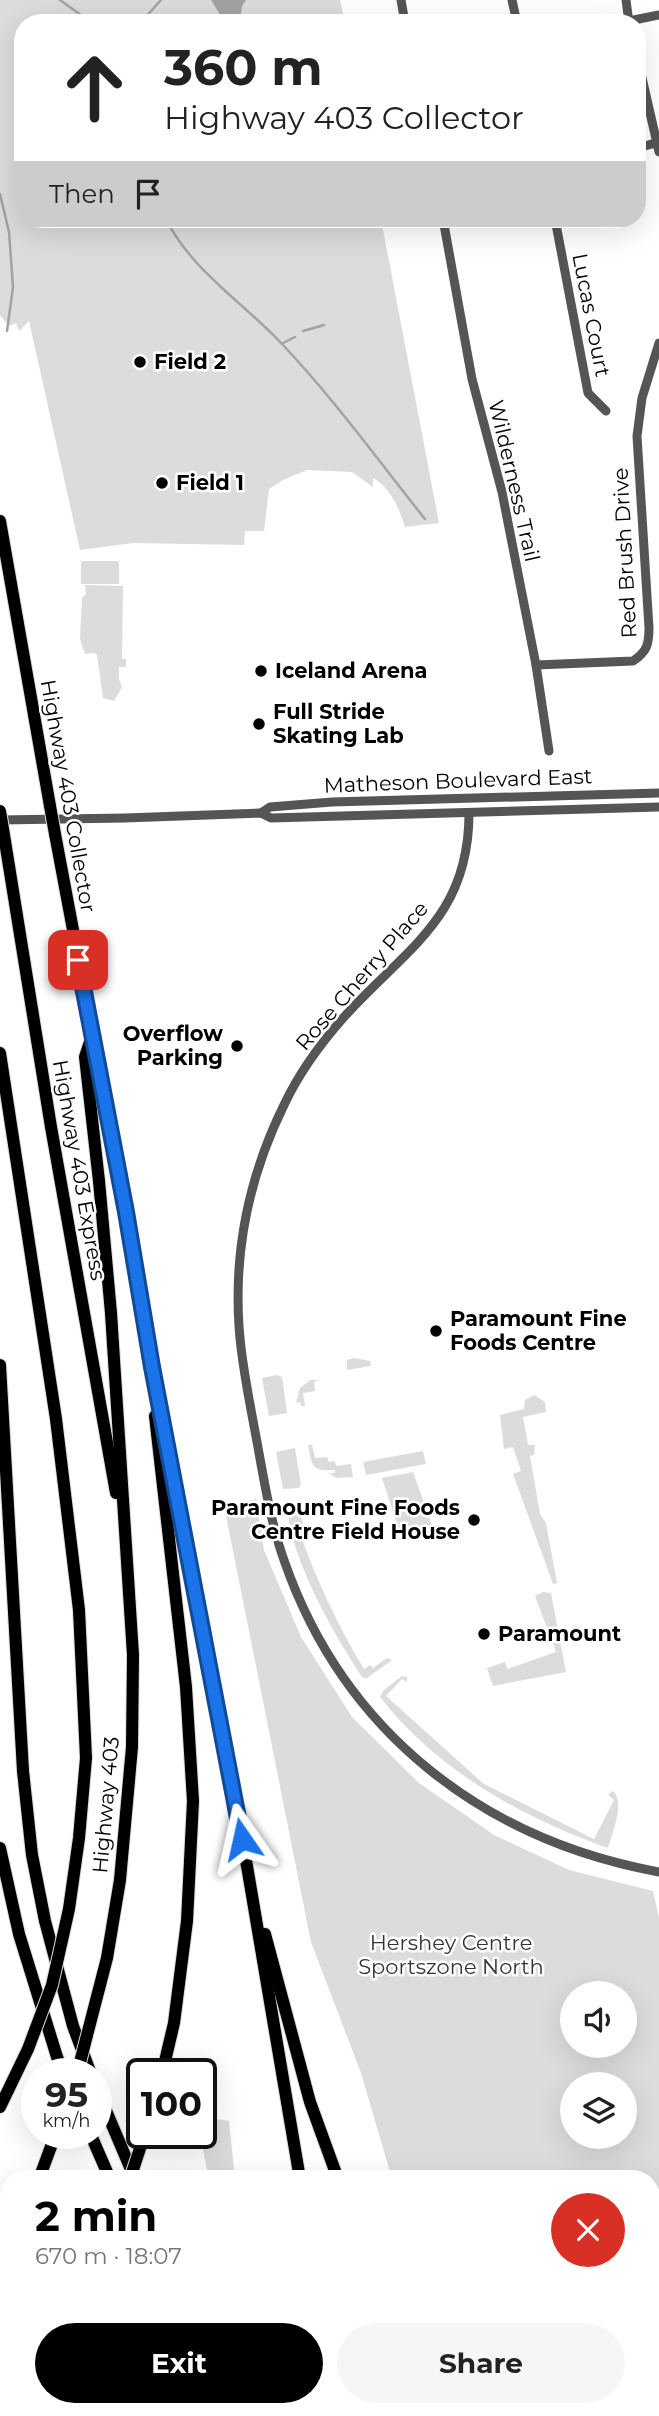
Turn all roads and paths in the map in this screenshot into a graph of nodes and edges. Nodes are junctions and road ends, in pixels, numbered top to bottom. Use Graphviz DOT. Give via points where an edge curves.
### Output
graph roads {
  1 [pos="646,95"];
  2 [pos="658,146"];
  3 [pos="445,228"];
  4 [pos="557,228"];
  5 [pos="659,343"];
  6 [pos="606,411"];
  7 [pos="0,521"];
  8 [pos="536,666"];
  9 [pos="549,751"];
  10 [pos="659,793"];
  11 [pos="659,807"];
  12 [pos="0,811"];
  13 [pos="261,813"];
  14 [pos="470,813"];
  15 [pos="0,820"];
  16 [pos="92,1035"];
  17 [pos="0,1053"];
  18 [pos="0,1365"];
  19 [pos="152,1367"];
  20 [pos="124,1534"];
  21 [pos="0,1848"];
  22 [pos="247,1866"];
  23 [pos="659,1872"];
  24 [pos="58,2058"];
  25 [pos="81,2058"];
  26 [pos="85,2058"];
  27 [pos="166,2058"];
  28 [pos="0,2108"];
  29 [pos="112,2128"];
  30 [pos="51,2149"];
  31 [pos="97,2149"];
  32 [pos="140,2149"];
  33 [pos="43,2170"];
  34 [pos="106,2170"];
  35 [pos="128,2170"];
  36 [pos="135,2170"];
  37 [pos="298,2170"];
  38 [pos="335,2170"];
  1 -- 2 [label="street"];
  3 -- 8 [label="street, Wilderness Trail" via="472,379 502,492"];
  4 -- 6 [label="street, Lucas Court" via="587,393"];
  5 -- 8 [label="street, Red Brush Drive" via="642,398 637,436 647,647 633,661"];
  7 -- 16 [label="highway, Highway 403 Collector, bridge"];
  8 -- 9 [label="street, Wilderness Trail"];
  10 -- 13 [label="street, Matheson Boulevard East" via="332,802 270,807"];
  11 -- 14 [label="street, Matheson Boulevard East"];
  12 -- 20 [label="highway, Highway 403 Express, bridge"];
  13 -- 14 [label="street, Matheson Boulevard East" via="271,818"];
  13 -- 15 [label="street, Matheson Boulevard East"];
  14 -- 23 [label="street, Rose Cherry Place" via="465,859 440,916 320,1048 298,1078 267,1144 251,1193 240,1259 243,1360 270,1510 285,1563 310,1624 359,1700 422,1765 484,1809 553,1843"];
  16 -- 19 [label="highway, Highway 403 Collector"];
  16 -- 20 [label="highway" via="85,1057 110,1299"];
  17 -- 28 [label="highway, Highway 403, bridge" via="56,1419 79,1610 86,1758 69,1909 52,1985"];
  18 -- 26 [label="highway" via="23,1771 32,1855 45,1921"];
  19 -- 22 [label="highway"];
  19 -- 27 [label="highway" via="186,1687 193,1801 187,1922"];
  20 -- 25 [label="highway, Highway 403, bridge" via="132,1747 120,1880 107,1958"];
  21 -- 24 [label="highway" via="19,1934"];
  22 -- 37 [label="highway"];
  22 -- 38 [label="highway" via="310,2102"];
  29 -- 35 [label="highway"];
  30 -- 33 [label="highway"];
  31 -- 34 [label="highway"];
  32 -- 36 [label="highway, bridge"];
}
